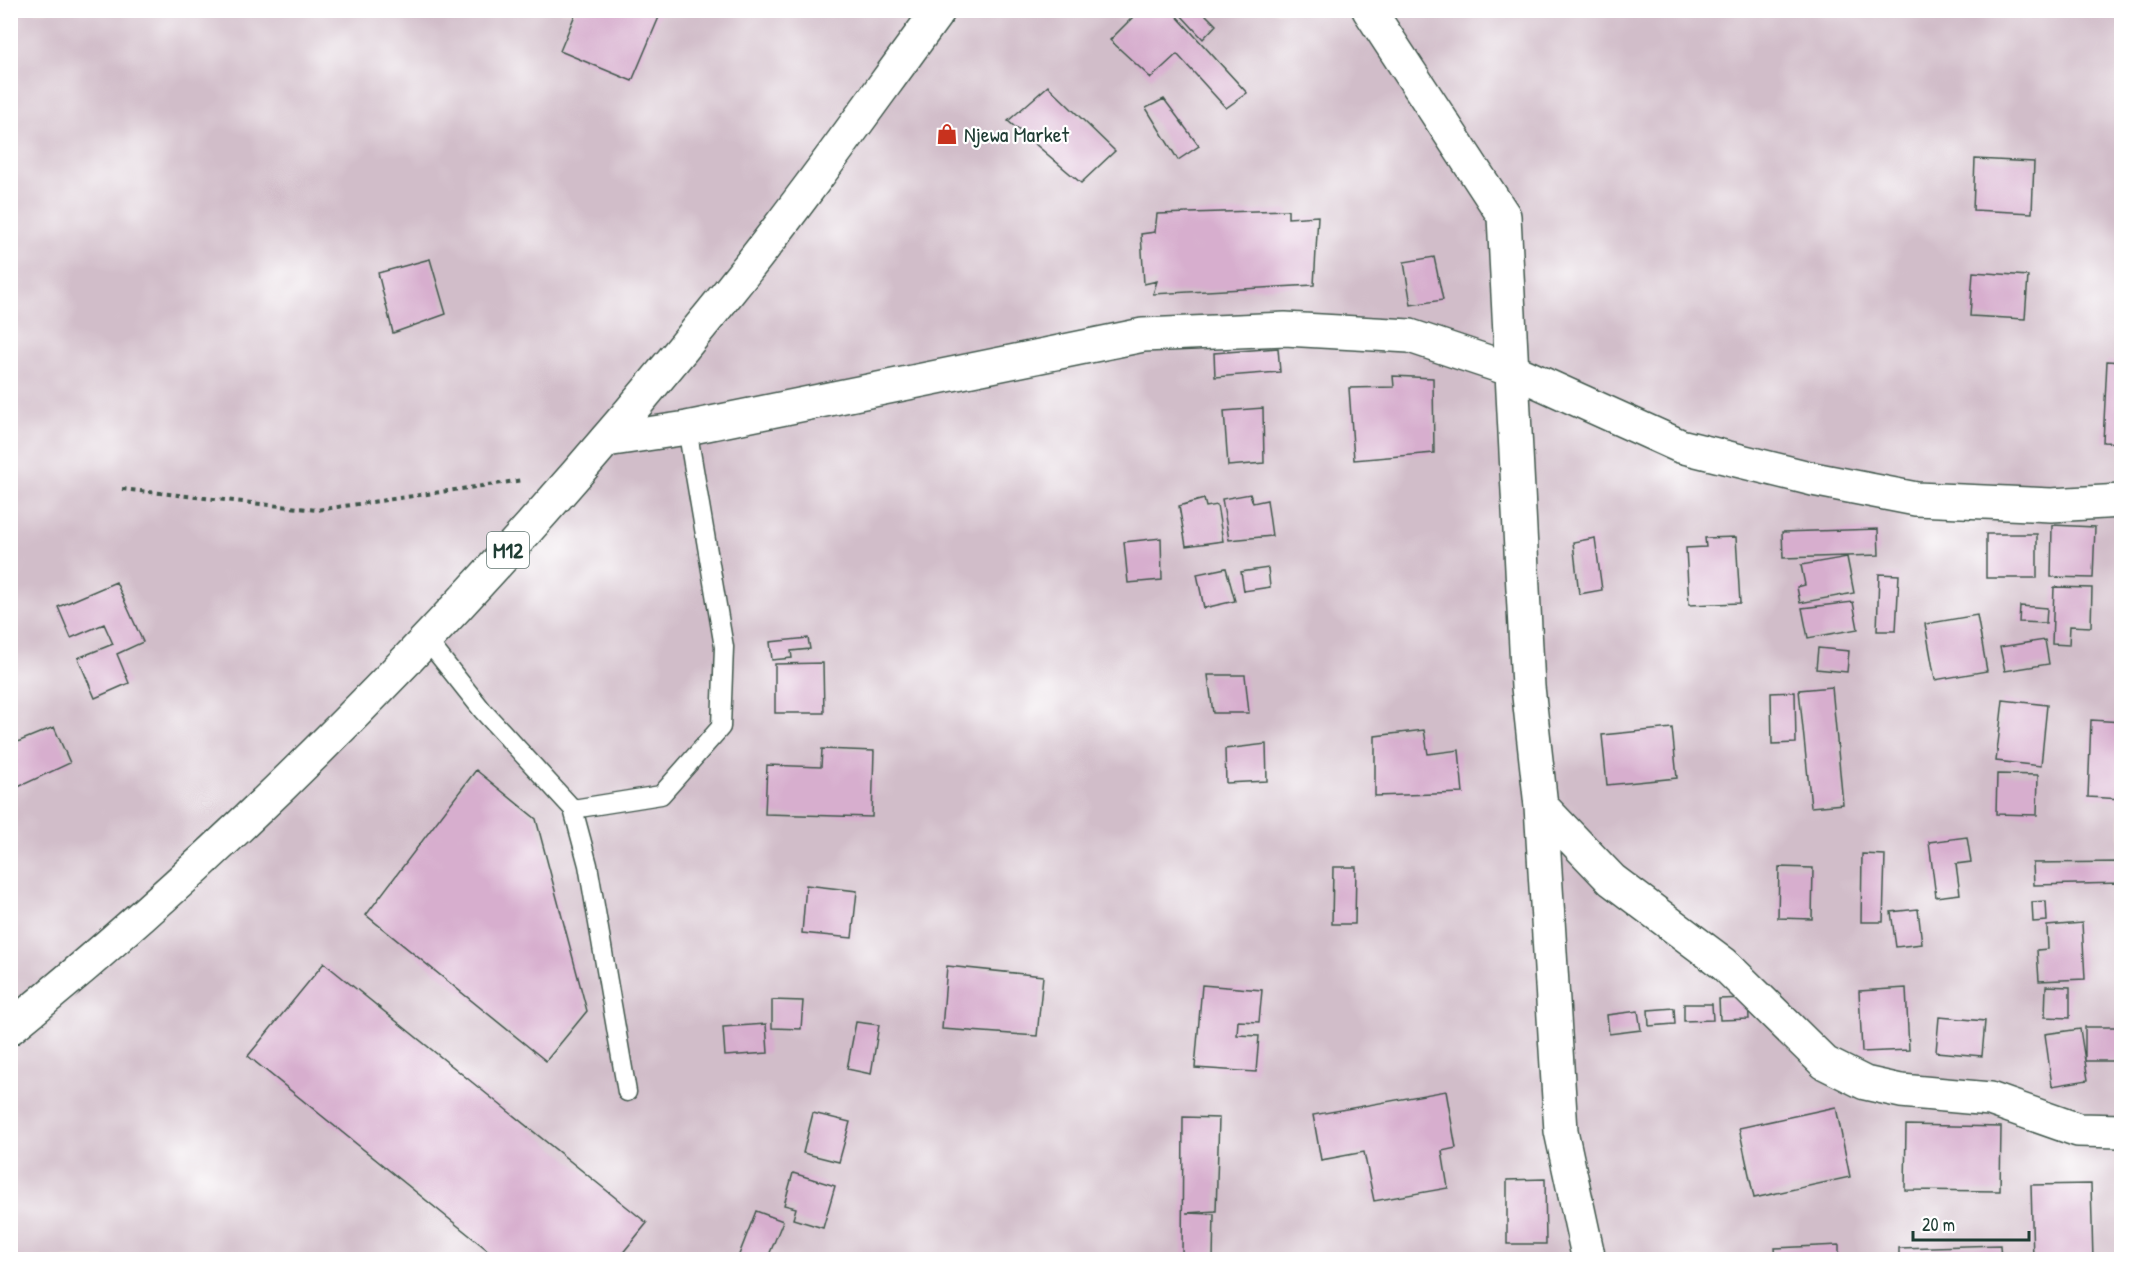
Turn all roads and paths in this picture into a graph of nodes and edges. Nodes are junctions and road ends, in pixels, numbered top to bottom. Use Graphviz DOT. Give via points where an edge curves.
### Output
graph roads {
  1 [pos="939,10"];
  2 [pos="1369,10"];
  3 [pos="1512,370"];
  4 [pos="687,428"];
  5 [pos="606,440"];
  6 [pos="575,474"];
  7 [pos="122,489"];
  8 [pos="2121,501"];
  9 [pos="426,639"];
  10 [pos="1541,806"];
  11 [pos="573,809"];
  12 [pos="10,1028"];
  13 [pos="627,1092"];
  14 [pos="2121,1131"];
  15 [pos="1589,1260"];
  1 -- 5 [label="main road, M12" via="729,292"];
  2 -- 3 [label="main road" via="1504,216"];
  3 -- 4 [label="main road" via="1410,336 1285,329 1143,335"];
  3 -- 8 [label="main road" via="1680,446 1813,479 1916,499 2051,505"];
  3 -- 10 [label="main road" via="1528,687"];
  4 -- 5 [label="main road"];
  4 -- 11 [label="lane" via="724,647 721,728 661,795"];
  5 -- 6 [label="main road, M12"];
  6 -- 7 [label="path" via="317,510"];
  6 -- 9 [label="main road, M12"];
  9 -- 11 [label="lane" via="483,711"];
  9 -- 12 [label="main road, M12" via="167,894"];
  10 -- 14 [label="main road" via="1612,880 1724,964 1825,1063 1865,1083 1901,1091 1990,1099 2078,1130"];
  10 -- 15 [label="main road" via="1561,1131"];
  11 -- 13 [label="lane" via="588,865"];
}
